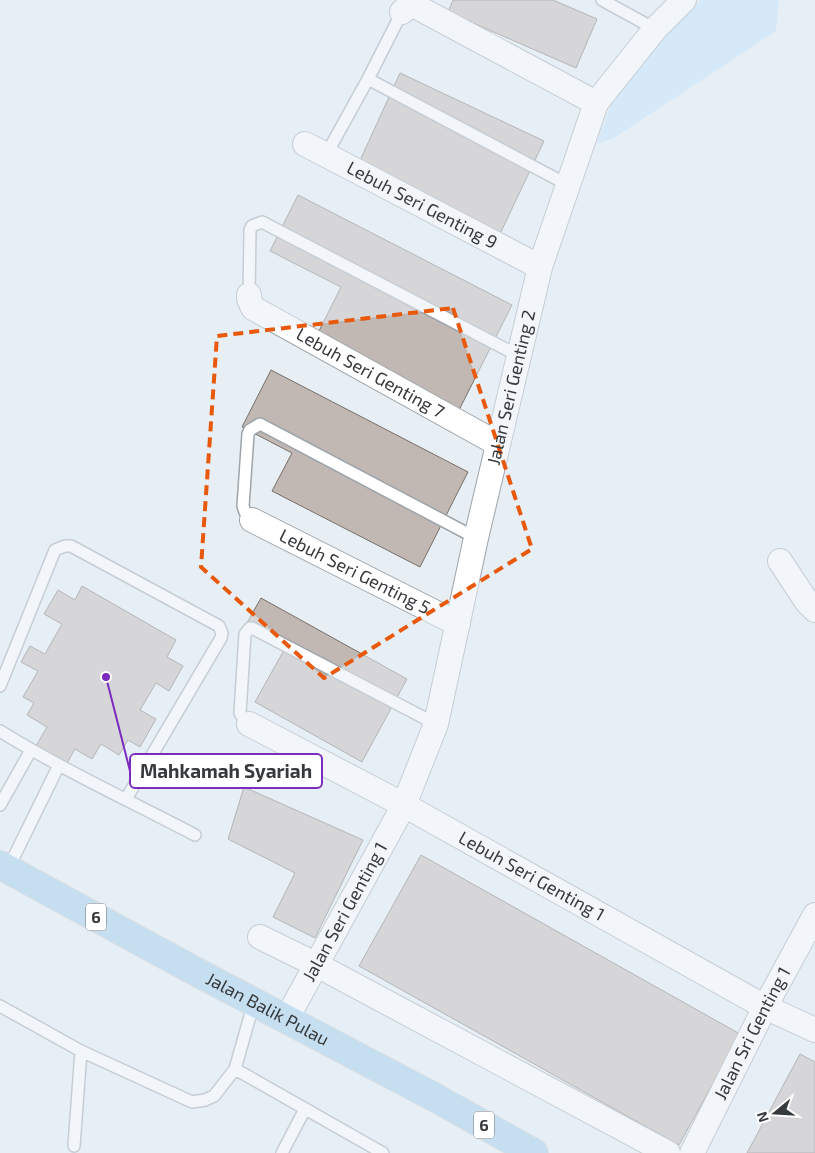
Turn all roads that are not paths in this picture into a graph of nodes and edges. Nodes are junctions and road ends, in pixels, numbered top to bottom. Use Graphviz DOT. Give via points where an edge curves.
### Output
graph roads {
  1 [pos="602,0"];
  2 [pos="684,0"];
  3 [pos="402,12"];
  4 [pos="655,29"];
  5 [pos="368,80"];
  6 [pos="596,103"];
  7 [pos="305,144"];
  8 [pos="326,155"];
  9 [pos="568,185"];
  10 [pos="540,267"];
  11 [pos="249,295"];
  12 [pos="519,356"];
  13 [pos="498,444"];
  14 [pos="252,520"];
  15 [pos="476,538"];
  16 [pos="780,561"];
  17 [pos="815,610"];
  18 [pos="458,624"];
  19 [pos="0,686"];
  20 [pos="248,724"];
  21 [pos="436,724"];
  22 [pos="0,731"];
  23 [pos="32,750"];
  24 [pos="60,765"];
  25 [pos="126,799"];
  26 [pos="0,805"];
  27 [pos="404,805"];
  28 [pos="195,834"];
  29 [pos="4,867"];
  30 [pos="815,915"];
  31 [pos="260,938"];
  32 [pos="318,965"];
  33 [pos="254,1002"];
  34 [pos="0,1006"];
  35 [pos="765,1007"];
  36 [pos="287,1018"];
  37 [pos="813,1025"];
  38 [pos="81,1051"];
  39 [pos="235,1070"];
  40 [pos="305,1109"];
  41 [pos="74,1146"];
  42 [pos="282,1153"];
  43 [pos="383,1153"];
  44 [pos="534,1153"];
  45 [pos="668,1153"];
  46 [pos="692,1153"];
  1 -- 4 [label="lane"];
  2 -- 4 [label="street, Jalan Seri Genting 2"];
  3 -- 5 [label="lane"];
  3 -- 6 [label="street" via="415,6"];
  4 -- 6 [label="street, Jalan Seri Genting 2"];
  5 -- 8 [label="lane"];
  5 -- 9 [label="lane"];
  6 -- 9 [label="street, Jalan Seri Genting 2"];
  7 -- 8 [label="street, Lebuh Seri Genting 9"];
  8 -- 10 [label="street, Lebuh Seri Genting 9"];
  9 -- 10 [label="street, Jalan Seri Genting 2"];
  10 -- 12 [label="street, Jalan Seri Genting 2"];
  11 -- 12 [label="lane" via="250,230 262,222"];
  11 -- 13 [label="street, Lebuh Seri Genting 7" via="253,308"];
  12 -- 13 [label="street, Jalan Seri Genting 2"];
  13 -- 15 [label="street, Jalan Seri Genting 2"];
  14 -- 15 [label="lane" via="243,506 248,434 260,424"];
  14 -- 18 [label="street, Lebuh Seri Genting 5"];
  15 -- 18 [label="street, Jalan Seri Genting 2"];
  16 -- 17 [label="street"];
  18 -- 21 [label="street, Jalan Seri Genting 2"];
  19 -- 25 [label="lane" via="55,550 65,546 219,626 222,638"];
  20 -- 21 [label="lane" via="240,713 245,634 250,628"];
  20 -- 27 [label="street, Lebuh Seri Genting 1"];
  21 -- 27 [label="street, Jalan Seri Genting 2"];
  22 -- 23 [label="lane"];
  23 -- 24 [label="lane"];
  23 -- 26 [label="lane"];
  24 -- 25 [label="lane"];
  24 -- 29 [label="lane"];
  25 -- 28 [label="lane"];
  27 -- 32 [label="street, Jalan Seri Genting 1"];
  27 -- 35 [label="street, Lebuh Seri Genting 1"];
  29 -- 33 [label="main road, Jalan Balik Pulau / 6"];
  30 -- 35 [label="street, Jalan Sri Genting 1"];
  31 -- 32 [label="street"];
  32 -- 36 [label="street, Jalan Seri Genting 1"];
  32 -- 45 [label="street"];
  33 -- 36 [label="main road, Jalan Balik Pulau / 6"];
  33 -- 39 [label="lane"];
  34 -- 38 [label="lane"];
  35 -- 37 [label="street, Lebuh Seri Genting 1"];
  35 -- 46 [label="street, Jalan Sri Genting 1"];
  36 -- 44 [label="main road, Jalan Balik Pulau / 6"];
  38 -- 39 [label="lane" via="192,1102 214,1096"];
  38 -- 41 [label="lane"];
  39 -- 40 [label="lane"];
  40 -- 42 [label="lane"];
  40 -- 43 [label="lane"];
}
